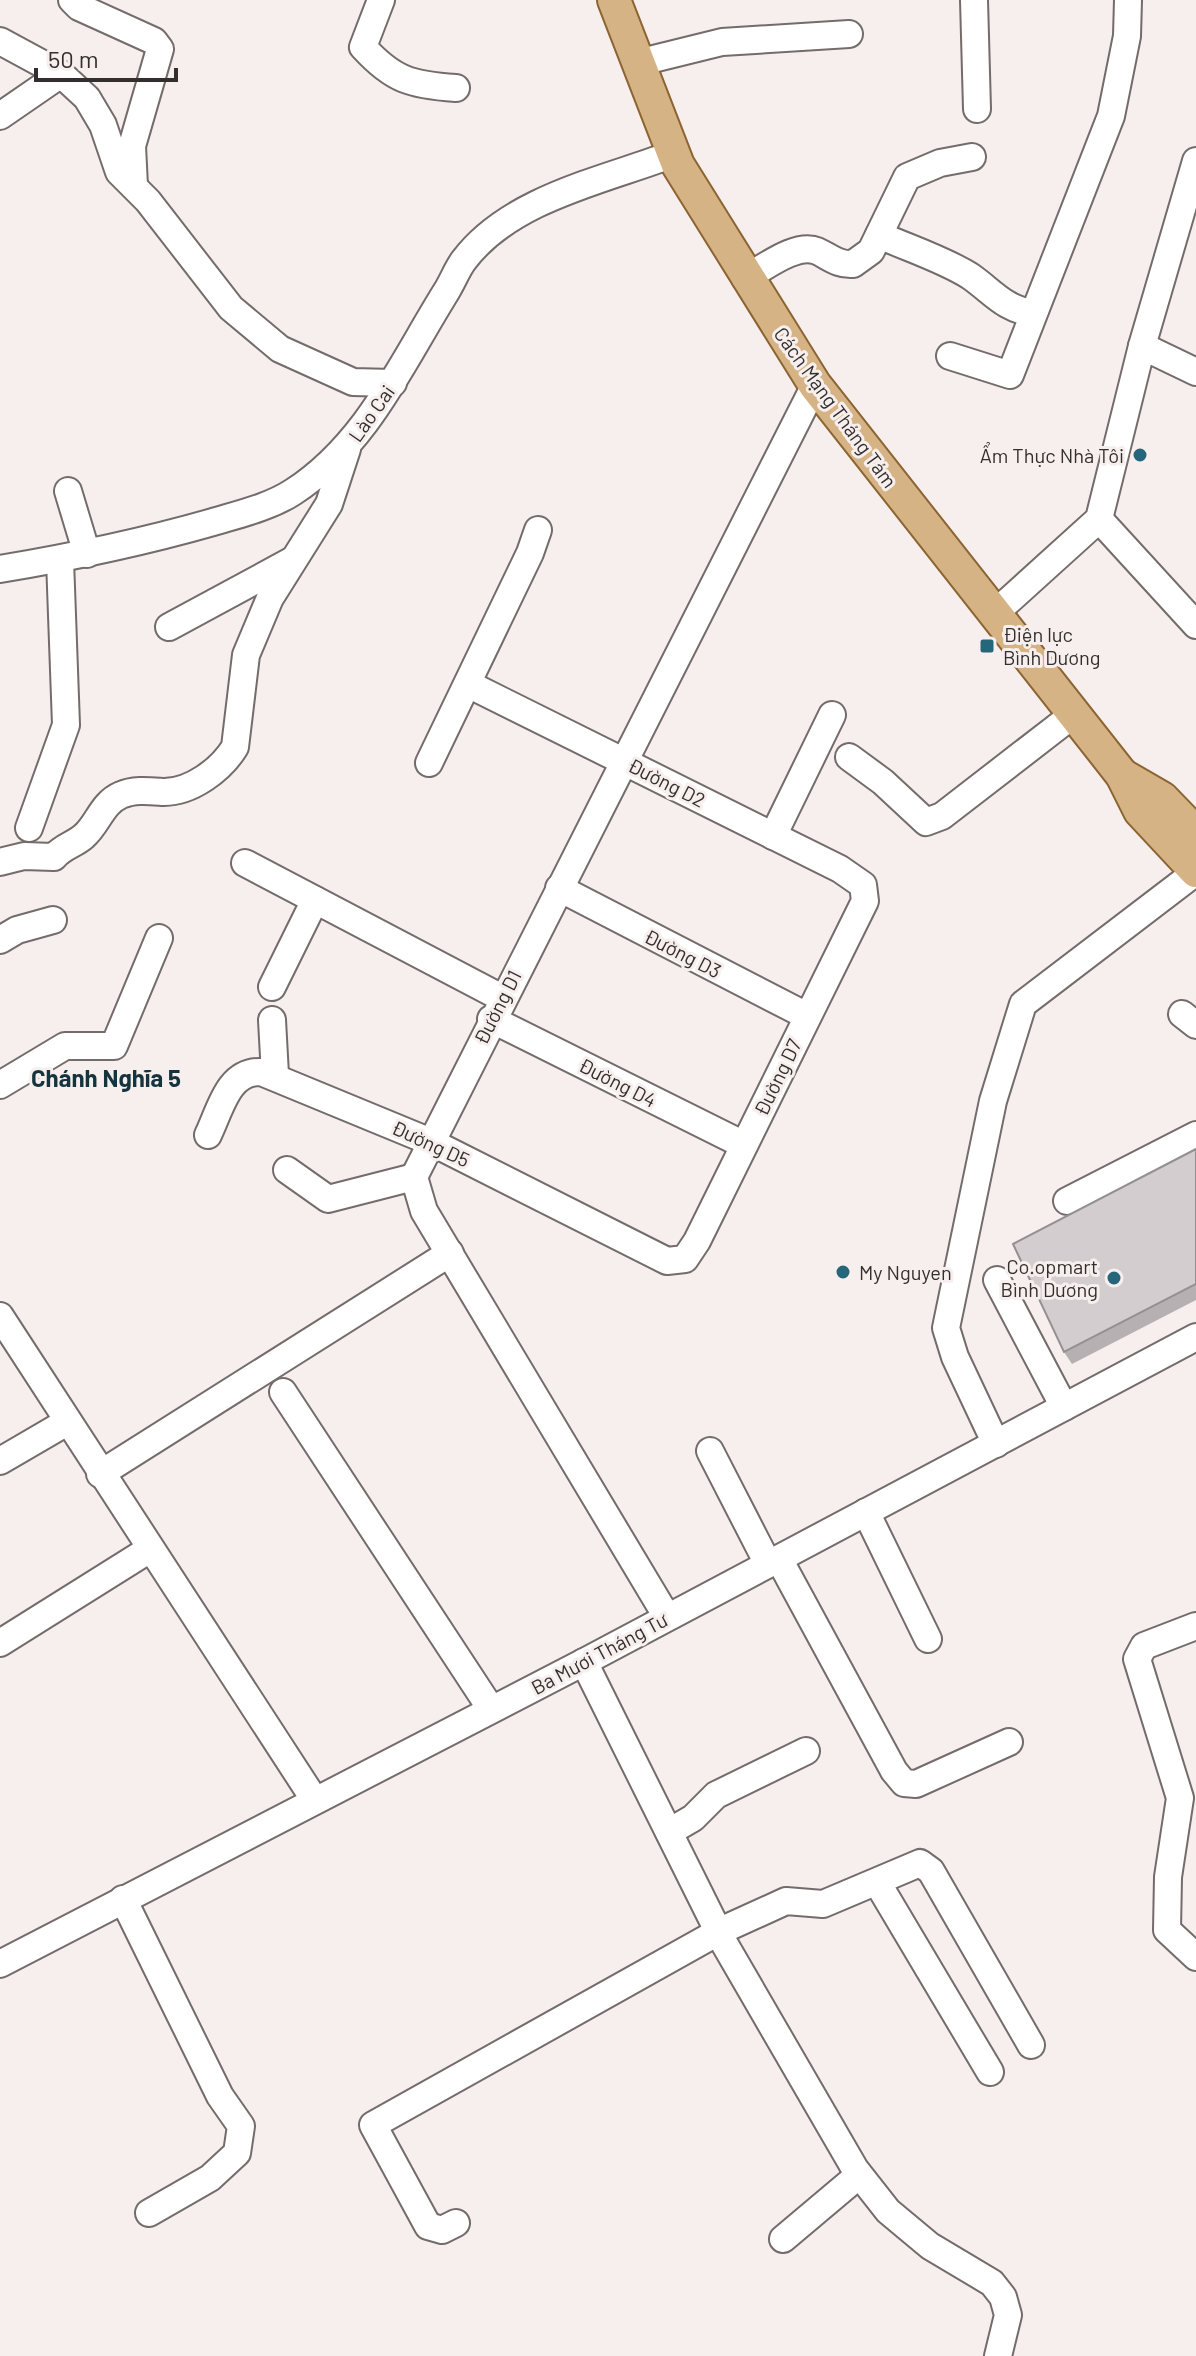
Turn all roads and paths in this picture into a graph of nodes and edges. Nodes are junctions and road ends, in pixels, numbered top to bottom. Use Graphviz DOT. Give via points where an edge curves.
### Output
graph roads {
  1 [pos="72,0"];
  2 [pos="381,0"];
  3 [pos="614,0"];
  4 [pos="974,0"];
  5 [pos="1128,0"];
  6 [pos="849,34"];
  7 [pos="0,41"];
  8 [pos="637,63"];
  9 [pos="61,74"];
  10 [pos="456,88"];
  11 [pos="977,109"];
  12 [pos="0,116"];
  13 [pos="673,154"];
  14 [pos="972,157"];
  15 [pos="1196,161"];
  16 [pos="134,186"];
  17 [pos="879,235"];
  18 [pos="745,278"];
  19 [pos="1033,313"];
  20 [pos="1142,346"];
  21 [pos="950,356"];
  22 [pos="1196,372"];
  23 [pos="393,383"];
  24 [pos="815,385"];
  25 [pos="348,446"];
  26 [pos="68,491"];
  27 [pos="1099,519"];
  28 [pos="538,530"];
  29 [pos="87,554"];
  30 [pos="60,560"];
  31 [pos="291,561"];
  32 [pos="0,569"];
  33 [pos="994,614"];
  34 [pos="1196,625"];
  35 [pos="169,627"];
  36 [pos="468,684"];
  37 [pos="1074,714"];
  38 [pos="832,715"];
  39 [pos="849,757"];
  40 [pos="625,760"];
  41 [pos="429,763"];
  42 [pos="1122,775"];
  43 [pos="29,828"];
  44 [pos="1196,833"];
  45 [pos="773,836"];
  46 [pos="0,862"];
  47 [pos="245,863"];
  48 [pos="1196,871"];
  49 [pos="863,885"];
  50 [pos="559,888"];
  51 [pos="315,900"];
  52 [pos="53,920"];
  53 [pos="159,938"];
  54 [pos="0,940"];
  55 [pos="272,987"];
  56 [pos="496,1009"];
  57 [pos="807,1016"];
  58 [pos="272,1020"];
  59 [pos="275,1075"];
  60 [pos="0,1085"];
  61 [pos="208,1135"];
  62 [pos="1196,1135"];
  63 [pos="431,1142"];
  64 [pos="744,1145"];
  65 [pos="287,1170"];
  66 [pos="414,1177"];
  67 [pos="1067,1201"];
  68 [pos="450,1253"];
  69 [pos="677,1262"];
  70 [pos="997,1280"];
  71 [pos="0,1316"];
  72 [pos="1196,1337"];
  73 [pos="283,1392"];
  74 [pos="1064,1407"];
  75 [pos="67,1422"];
  76 [pos="996,1444"];
  77 [pos="710,1451"];
  78 [pos="0,1461"];
  79 [pos="100,1474"];
  80 [pos="866,1512"];
  81 [pos="150,1549"];
  82 [pos="774,1561"];
  83 [pos="667,1617"];
  84 [pos="1196,1626"];
  85 [pos="928,1639"];
  86 [pos="0,1643"];
  87 [pos="584,1662"];
  88 [pos="491,1709"];
  89 [pos="1009,1742"];
  90 [pos="806,1751"];
  91 [pos="314,1799"];
  92 [pos="669,1832"];
  93 [pos="877,1882"];
  94 [pos="123,1899"];
  95 [pos="720,1931"];
  96 [pos="1196,1957"];
  97 [pos="0,1964"];
  98 [pos="1031,2045"];
  99 [pos="990,2072"];
  100 [pos="859,2175"];
  101 [pos="149,2213"];
  102 [pos="456,2223"];
  103 [pos="783,2239"];
  104 [pos="998,2356"];
  1 -- 16 [label="street" via="154,41 160,49 132,146"];
  2 -- 10 [label="street" via="363,47 384,70 416,86"];
  3 -- 8 [label="main road, Cách Mạng Tháng Tám"];
  4 -- 11 [label="street"];
  5 -- 19 [label="street" via="1127,36 1111,116"];
  6 -- 8 [label="street" via="722,42"];
  7 -- 9 [label="street"];
  8 -- 13 [label="main road, Cách Mạng Tháng Tám"];
  9 -- 12 [label="street"];
  9 -- 16 [label="street" via="87,98 119,172"];
  13 -- 18 [label="main road, Cách Mạng Tháng Tám"];
  13 -- 23 [label="street, Lào Cai" via="510,219 465,259"];
  14 -- 17 [label="street" via="907,177"];
  15 -- 20 [label="street"];
  16 -- 23 [label="street" via="231,308 280,349 353,382"];
  17 -- 18 [label="street" via="871,251 853,264 801,249"];
  17 -- 19 [label="street" via="964,273 1016,311"];
  18 -- 24 [label="main road, Cách Mạng Tháng Tám"];
  19 -- 21 [label="street" via="1010,375"];
  20 -- 22 [label="street"];
  20 -- 27 [label="street"];
  23 -- 25 [label="street, Lào Cai"];
  24 -- 33 [label="main road, Cách Mạng Tháng Tám"];
  24 -- 40 [label="street, Đường D1"];
  25 -- 29 [label="street, Lào Cai" via="290,494 257,509"];
  25 -- 31 [label="street" via="329,504"];
  26 -- 29 [label="street"];
  27 -- 33 [label="street"];
  27 -- 34 [label="street"];
  28 -- 36 [label="street"];
  29 -- 30 [label="street, Lào Cai"];
  30 -- 32 [label="street, Lào Cai"];
  30 -- 43 [label="street" via="66,725"];
  31 -- 35 [label="street"];
  31 -- 46 [label="street" via="246,655 235,747 229,757 195,785 119,795 85,836 54,857"];
  33 -- 37 [label="main road, Cách Mạng Tháng Tám"];
  36 -- 40 [label="street, Đường D2"];
  36 -- 41 [label="street"];
  37 -- 39 [label="street" via="933,821 919,818"];
  37 -- 42 [label="main road, Cách Mạng Tháng Tám"];
  38 -- 45 [label="street"];
  40 -- 45 [label="street, Đường D2"];
  40 -- 50 [label="street, Đường D1"];
  42 -- 44 [label="main road, Cách Mạng Tháng Tám" via="1162,798"];
  42 -- 48 [label="main road, Cách Mạng Tháng Tám" via="1140,811"];
  45 -- 49 [label="street, Đường D2"];
  47 -- 51 [label="street, Đường D4"];
  48 -- 76 [label="street" via="1023,1004 993,1101 946,1328"];
  49 -- 57 [label="street, Đường D7" via="865,901"];
  50 -- 56 [label="street, Đường D1"];
  50 -- 57 [label="street, Đường D3"];
  51 -- 55 [label="street"];
  51 -- 56 [label="street, Đường D4"];
  52 -- 54 [label="street"];
  53 -- 60 [label="street" via="114,1046 65,1046"];
  56 -- 63 [label="street, Đường D1"];
  56 -- 64 [label="street, Đường D4"];
  57 -- 64 [label="street, Đường D7"];
  58 -- 59 [label="street"];
  59 -- 61 [label="street, Đường D5" via="250,1072 234,1080"];
  59 -- 63 [label="street, Đường D5"];
  62 -- 67 [label="street"];
  63 -- 66 [label="street, Đường D1"];
  63 -- 69 [label="street, Đường D5"];
  64 -- 69 [label="street, Đường D7" via="697,1241"];
  65 -- 66 [label="street" via="328,1199"];
  66 -- 68 [label="street" via="424,1211"];
  68 -- 79 [label="street"];
  68 -- 83 [label="street"];
  70 -- 74 [label="street"];
  71 -- 75 [label="street"];
  72 -- 74 [label="street, Ba Mươi Tháng Tư"];
  73 -- 88 [label="street"];
  74 -- 76 [label="street, Ba Mươi Tháng Tư"];
  75 -- 78 [label="street"];
  75 -- 79 [label="street"];
  76 -- 80 [label="street, Ba Mươi Tháng Tư"];
  77 -- 82 [label="street"];
  79 -- 81 [label="street"];
  80 -- 82 [label="street, Ba Mươi Tháng Tư"];
  80 -- 85 [label="street"];
  81 -- 86 [label="street"];
  81 -- 91 [label="street"];
  82 -- 83 [label="street, Ba Mươi Tháng Tư"];
  82 -- 89 [label="street" via="904,1783 916,1784"];
  83 -- 87 [label="street, Ba Mươi Tháng Tư"];
  84 -- 96 [label="street" via="1144,1646 1137,1659 1180,1798 1168,1877 1167,1930"];
  87 -- 88 [label="street, Ba Mươi Tháng Tư"];
  87 -- 92 [label="street"];
  88 -- 91 [label="street, Ba Mươi Tháng Tư"];
  90 -- 92 [label="street" via="712,1797"];
  91 -- 94 [label="street, Ba Mươi Tháng Tư"];
  92 -- 95 [label="street"];
  93 -- 95 [label="street" via="823,1904 778,1904"];
  93 -- 98 [label="street" via="920,1863 931,1871"];
  93 -- 99 [label="street"];
  94 -- 97 [label="street, Ba Mươi Tháng Tư"];
  94 -- 101 [label="street" via="220,2096 241,2126 237,2153 210,2178"];
  95 -- 100 [label="street"];
  95 -- 102 [label="street" via="373,2125 428,2226 442,2230"];
  100 -- 103 [label="street"];
  100 -- 104 [label="street" via="888,2211 930,2246 992,2283 1003,2297 1008,2315"];
}
